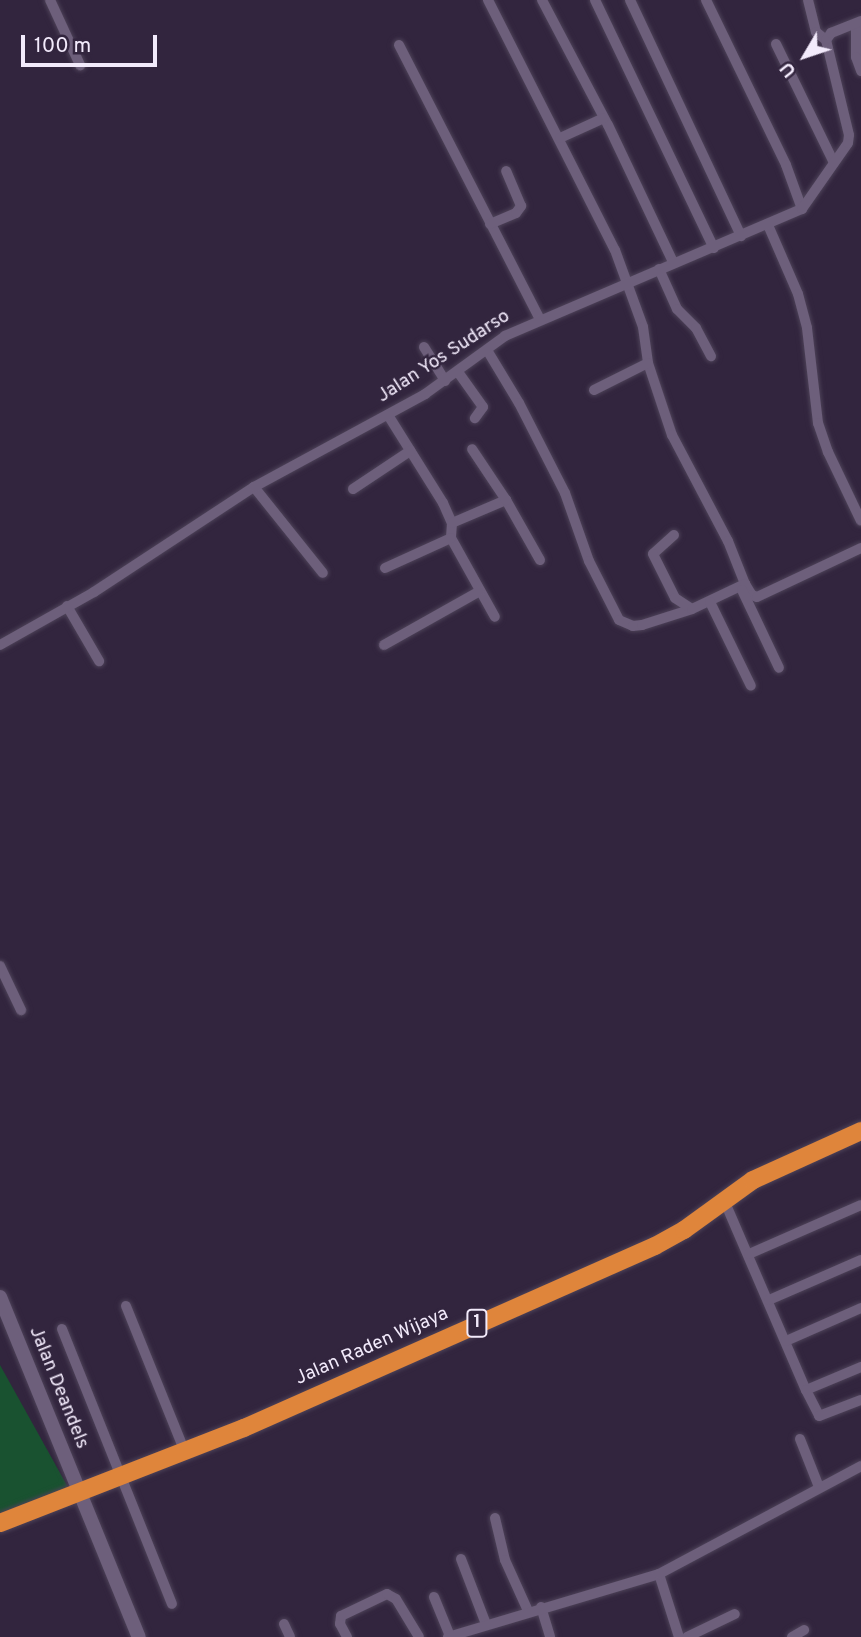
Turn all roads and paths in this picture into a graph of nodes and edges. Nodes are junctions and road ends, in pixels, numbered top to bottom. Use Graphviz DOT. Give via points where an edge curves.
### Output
graph roads {
  1 [pos="488,0"];
  2 [pos="542,0"];
  3 [pos="595,0"];
  4 [pos="630,0"];
  5 [pos="706,0"];
  6 [pos="808,0"];
  7 [pos="53,7"];
  8 [pos="859,22"];
  9 [pos="825,40"];
  10 [pos="776,44"];
  11 [pos="399,45"];
  12 [pos="80,65"];
  13 [pos="861,71"];
  14 [pos="606,122"];
  15 [pos="561,141"];
  16 [pos="834,163"];
  17 [pos="506,171"];
  18 [pos="802,209"];
  19 [pos="490,224"];
  20 [pos="768,225"];
  21 [pos="741,236"];
  22 [pos="714,248"];
  23 [pos="673,262"];
  24 [pos="659,269"];
  25 [pos="625,285"];
  26 [pos="540,319"];
  27 [pos="424,347"];
  28 [pos="487,350"];
  29 [pos="711,356"];
  30 [pos="648,363"];
  31 [pos="458,372"];
  32 [pos="445,381"];
  33 [pos="594,390"];
  34 [pos="388,415"];
  35 [pos="475,418"];
  36 [pos="472,449"];
  37 [pos="410,451"];
  38 [pos="254,487"];
  39 [pos="353,489"];
  40 [pos="506,500"];
  41 [pos="861,521"];
  42 [pos="452,523"];
  43 [pos="674,535"];
  44 [pos="451,538"];
  45 [pos="861,548"];
  46 [pos="540,560"];
  47 [pos="385,568"];
  48 [pos="323,573"];
  49 [pos="743,586"];
  50 [pos="480,591"];
  51 [pos="709,602"];
  52 [pos="67,606"];
  53 [pos="692,609"];
  54 [pos="495,617"];
  55 [pos="0,645"];
  56 [pos="384,645"];
  57 [pos="99,661"];
  58 [pos="779,668"];
  59 [pos="751,686"];
  60 [pos="0,966"];
  61 [pos="21,1010"];
  62 [pos="861,1131"];
  63 [pos="724,1200"];
  64 [pos="861,1205"];
  65 [pos="749,1254"];
  66 [pos="861,1260"];
  67 [pos="0,1297"];
  68 [pos="769,1300"];
  69 [pos="126,1306"];
  70 [pos="861,1308"];
  71 [pos="62,1329"];
  72 [pos="786,1341"];
  73 [pos="861,1367"];
  74 [pos="806,1390"];
  75 [pos="861,1401"];
  76 [pos="800,1439"];
  77 [pos="185,1452"];
  78 [pos="861,1466"];
  79 [pos="121,1476"];
  80 [pos="819,1487"];
  81 [pos="80,1493"];
  82 [pos="495,1518"];
  83 [pos="3,1522"];
  84 [pos="461,1559"];
  85 [pos="659,1574"];
  86 [pos="434,1597"];
  87 [pos="172,1604"];
  88 [pos="541,1607"];
  89 [pos="528,1611"];
  90 [pos="735,1614"];
  91 [pos="284,1624"];
  92 [pos="486,1624"];
  93 [pos="804,1630"];
  94 [pos="137,1632"];
  95 [pos="454,1636"];
  96 [pos="290,1637"];
  97 [pos="347,1637"];
  98 [pos="419,1637"];
  99 [pos="551,1637"];
  100 [pos="679,1637"];
  101 [pos="687,1637"];
  102 [pos="792,1637"];
  1 -- 15 [label="street"];
  2 -- 14 [label="street"];
  3 -- 22 [label="street"];
  4 -- 21 [label="street"];
  5 -- 18 [label="street" via="786,164"];
  6 -- 9 [label="street, Jalan Yos Sudarso" via="816,32"];
  7 -- 12 [label="street"];
  8 -- 9 [label="street"];
  8 -- 13 [label="street" via="856,57"];
  9 -- 16 [label="street, Jalan Yos Sudarso" via="849,135"];
  10 -- 16 [label="street"];
  11 -- 19 [label="street"];
  14 -- 15 [label="street"];
  14 -- 23 [label="street"];
  15 -- 25 [label="street" via="615,250"];
  16 -- 18 [label="street, Jalan Yos Sudarso"];
  17 -- 19 [label="street" via="521,206 516,213"];
  18 -- 20 [label="street, Jalan Yos Sudarso"];
  19 -- 26 [label="street"];
  20 -- 21 [label="street, Jalan Yos Sudarso"];
  20 -- 41 [label="street" via="807,328 818,423"];
  21 -- 22 [label="street, Jalan Yos Sudarso"];
  22 -- 23 [label="street, Jalan Yos Sudarso"];
  23 -- 24 [label="street, Jalan Yos Sudarso"];
  24 -- 25 [label="street, Jalan Yos Sudarso"];
  24 -- 29 [label="street" via="677,309 696,328"];
  25 -- 26 [label="street, Jalan Yos Sudarso"];
  25 -- 30 [label="street" via="643,327"];
  26 -- 28 [label="street, Jalan Yos Sudarso"];
  27 -- 32 [label="street"];
  28 -- 31 [label="street, Jalan Yos Sudarso"];
  28 -- 53 [label="street" via="565,494 586,554 620,620 642,625"];
  30 -- 33 [label="street"];
  30 -- 49 [label="street" via="673,435 727,541"];
  31 -- 32 [label="street, Jalan Yos Sudarso"];
  31 -- 35 [label="street" via="483,407"];
  32 -- 34 [label="street, Jalan Yos Sudarso"];
  34 -- 37 [label="street"];
  34 -- 38 [label="street, Jalan Yos Sudarso"];
  36 -- 40 [label="street"];
  37 -- 39 [label="street"];
  37 -- 42 [label="street"];
  38 -- 48 [label="street"];
  38 -- 52 [label="street, Jalan Yos Sudarso"];
  40 -- 42 [label="street"];
  40 -- 46 [label="street"];
  42 -- 44 [label="street"];
  43 -- 53 [label="street" via="653,554 675,598"];
  44 -- 47 [label="street"];
  44 -- 50 [label="street"];
  45 -- 49 [label="street" via="757,597"];
  49 -- 51 [label="street"];
  49 -- 58 [label="street"];
  50 -- 54 [label="street"];
  50 -- 56 [label="street"];
  51 -- 53 [label="street"];
  51 -- 59 [label="street"];
  52 -- 55 [label="street, Jalan Yos Sudarso"];
  52 -- 57 [label="street"];
  60 -- 61 [label="street"];
  62 -- 63 [label="highway, Jalan Raden Wijaya / 1" via="753,1180"];
  63 -- 65 [label="street"];
  63 -- 77 [label="highway, Jalan Raden Wijaya / 1" via="655,1246"];
  64 -- 65 [label="street"];
  65 -- 68 [label="street"];
  66 -- 68 [label="street"];
  67 -- 81 [label="street, Jalan Deandels"];
  68 -- 72 [label="street"];
  69 -- 77 [label="street"];
  70 -- 72 [label="street"];
  71 -- 79 [label="street"];
  72 -- 74 [label="street"];
  73 -- 74 [label="street"];
  74 -- 75 [label="street" via="819,1416"];
  76 -- 80 [label="street"];
  77 -- 79 [label="highway, Jalan Raden Wijaya / 1"];
  78 -- 80 [label="street"];
  79 -- 81 [label="highway, Jalan Raden Wijaya / 1"];
  79 -- 87 [label="street"];
  80 -- 85 [label="street"];
  81 -- 83 [label="highway, 1"];
  81 -- 94 [label="street, Jalan Deandels"];
  82 -- 89 [label="street" via="505,1560"];
  84 -- 92 [label="street"];
  85 -- 88 [label="street"];
  85 -- 100 [label="street"];
  86 -- 95 [label="street"];
  88 -- 89 [label="street"];
  88 -- 99 [label="street"];
  89 -- 92 [label="street"];
  90 -- 101 [label="street"];
  91 -- 96 [label="street"];
  92 -- 95 [label="street"];
  93 -- 102 [label="street"];
  97 -- 98 [label="street" via="341,1616 387,1594 396,1599"];
}
